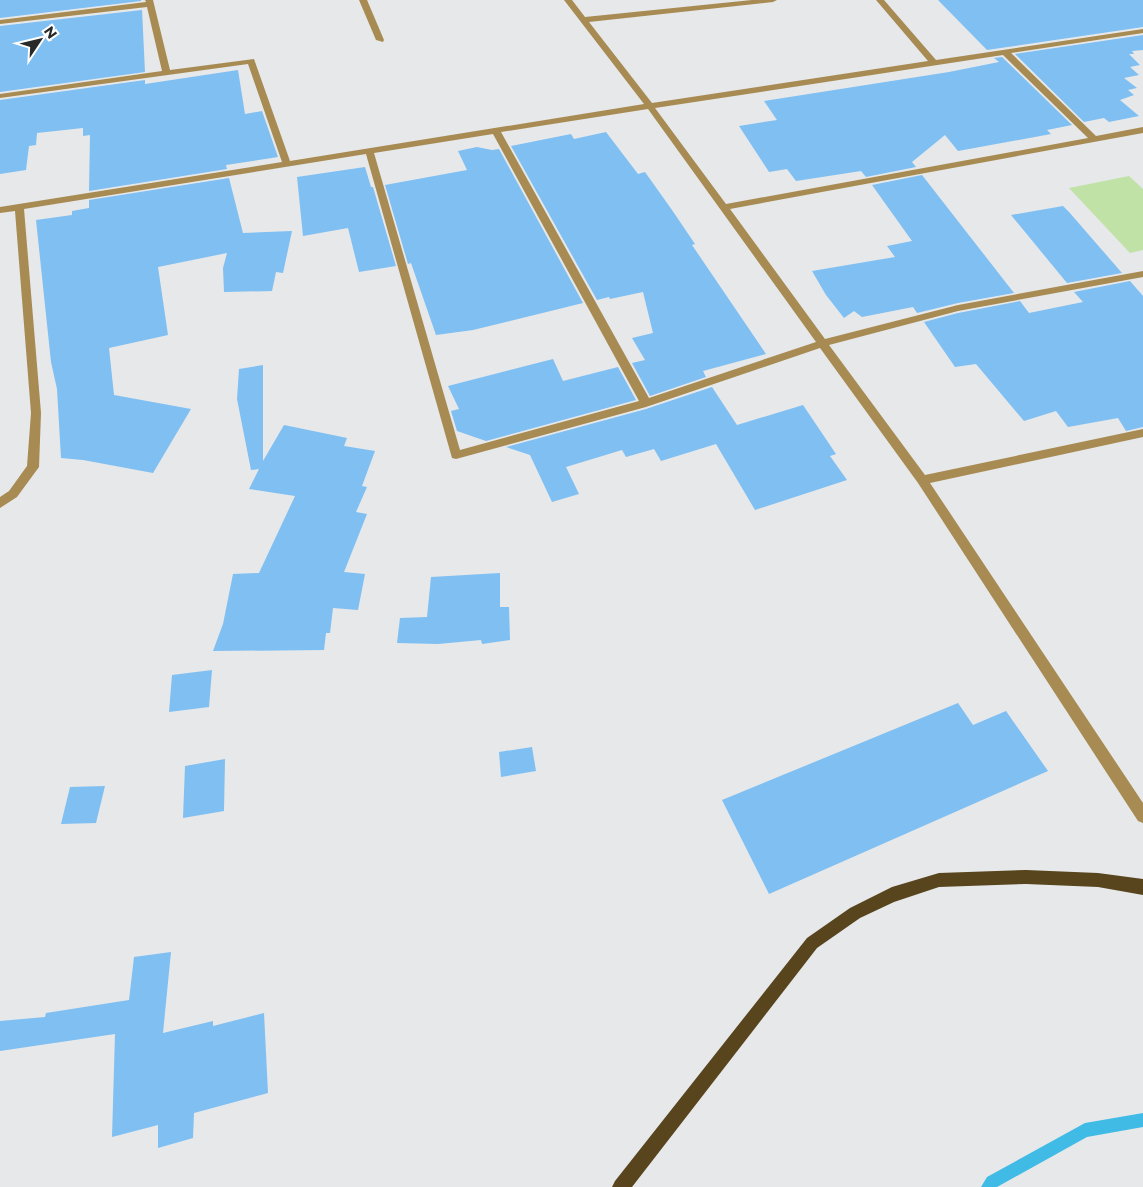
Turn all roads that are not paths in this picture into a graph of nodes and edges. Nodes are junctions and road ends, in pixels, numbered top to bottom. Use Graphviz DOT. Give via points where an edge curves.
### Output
graph roads {
  1 [pos="363,0"];
  2 [pos="568,0"];
  3 [pos="773,0"];
  4 [pos="880,0"];
  5 [pos="150,2"];
  6 [pos="583,20"];
  7 [pos="0,22"];
  8 [pos="1143,31"];
  9 [pos="380,40"];
  10 [pos="1005,52"];
  11 [pos="934,63"];
  12 [pos="167,73"];
  13 [pos="0,96"];
  14 [pos="650,106"];
  15 [pos="1143,130"];
  16 [pos="496,131"];
  17 [pos="1094,138"];
  18 [pos="369,151"];
  19 [pos="287,164"];
  20 [pos="19,206"];
  21 [pos="724,207"];
  22 [pos="0,210"];
  23 [pos="1143,274"];
  24 [pos="823,343"];
  25 [pos="646,403"];
  26 [pos="1143,433"];
  27 [pos="922,480"];
  28 [pos="0,503"];
  29 [pos="1143,816"];
  30 [pos="1143,887"];
  31 [pos="621,1187"];
  1 -- 9 [label="street"];
  2 -- 6 [label="street"];
  3 -- 6 [label="street"];
  4 -- 11 [label="street"];
  5 -- 7 [label="street"];
  5 -- 12 [label="street"];
  6 -- 14 [label="street"];
  8 -- 10 [label="street"];
  10 -- 11 [label="street"];
  10 -- 17 [label="street"];
  11 -- 14 [label="street"];
  12 -- 13 [label="street"];
  12 -- 19 [label="street" via="251,62"];
  14 -- 16 [label="street"];
  14 -- 21 [label="street"];
  15 -- 17 [label="street"];
  16 -- 18 [label="street"];
  16 -- 25 [label="street"];
  17 -- 21 [label="street"];
  18 -- 19 [label="street"];
  18 -- 25 [label="street" via="456,455"];
  19 -- 20 [label="street"];
  20 -- 22 [label="street"];
  20 -- 28 [label="street" via="36,414 33,467 13,494"];
  21 -- 24 [label="street"];
  23 -- 24 [label="street" via="958,308"];
  24 -- 25 [label="street"];
  24 -- 27 [label="street"];
  26 -- 27 [label="street"];
  27 -- 29 [label="street"];
  30 -- 31 [label="main road" via="1098,880 1026,877 939,880 892,895 855,913 812,943"];
}
